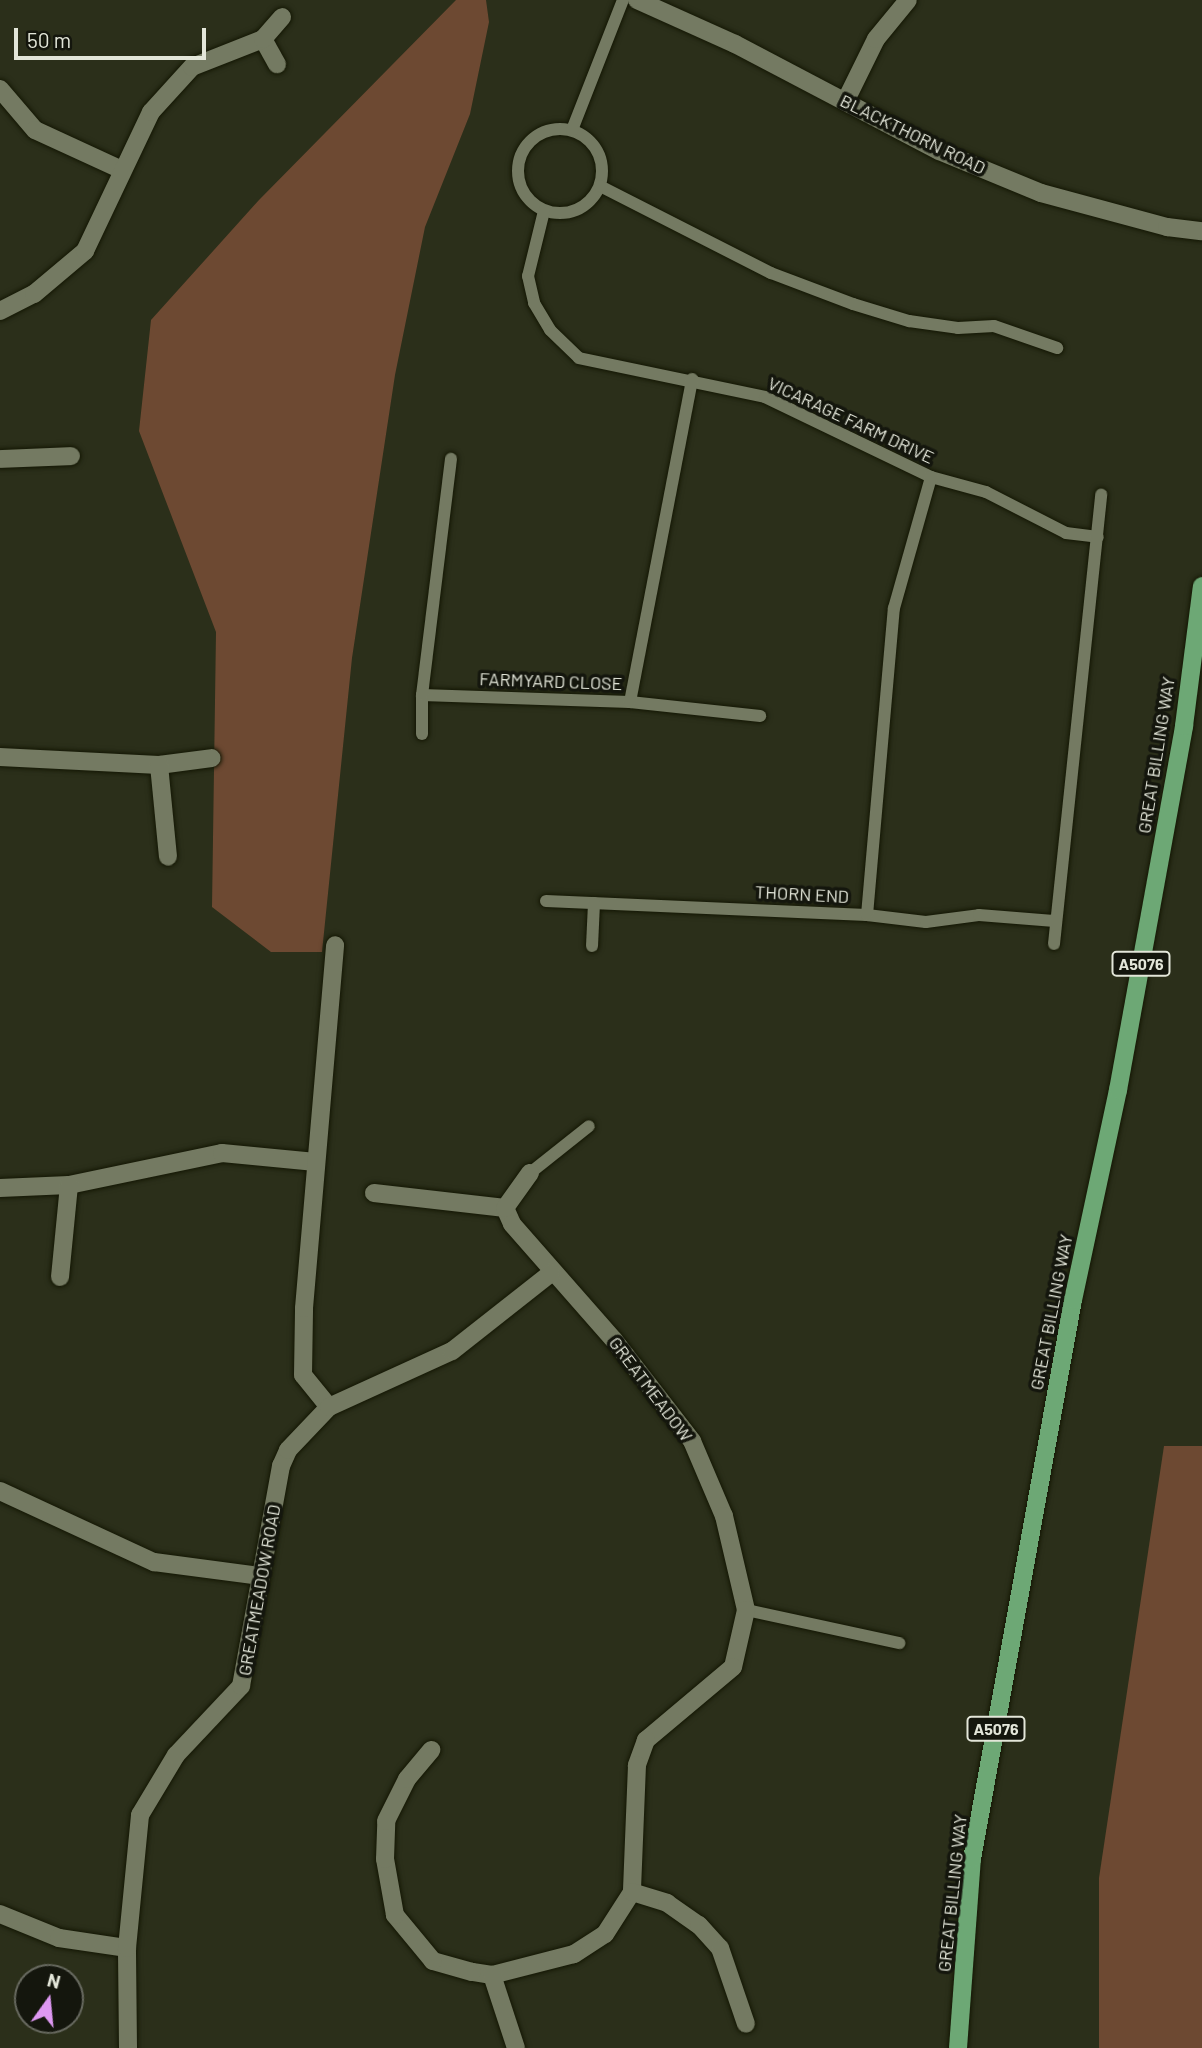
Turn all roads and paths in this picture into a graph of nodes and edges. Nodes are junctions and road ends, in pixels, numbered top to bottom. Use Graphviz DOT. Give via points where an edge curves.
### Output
graph roads {
  1 [pos="623,0"];
  2 [pos="637,0"];
  3 [pos="908,0"];
  4 [pos="282,17"];
  5 [pos="263,39"];
  6 [pos="277,64"];
  7 [pos="0,89"];
  8 [pos="845,102"];
  9 [pos="572,130"];
  10 [pos="122,170"];
  11 [pos="600,186"];
  12 [pos="544,211"];
  13 [pos="1202,231"];
  14 [pos="0,311"];
  15 [pos="1057,348"];
  16 [pos="692,379"];
  17 [pos="71,456"];
  18 [pos="451,459"];
  19 [pos="0,460"];
  20 [pos="931,477"];
  21 [pos="1101,494"];
  22 [pos="1098,537"];
  23 [pos="1202,586"];
  24 [pos="422,695"];
  25 [pos="630,702"];
  26 [pos="760,716"];
  27 [pos="422,734"];
  28 [pos="0,757"];
  29 [pos="212,758"];
  30 [pos="159,765"];
  31 [pos="168,857"];
  32 [pos="545,901"];
  33 [pos="594,903"];
  34 [pos="867,915"];
  35 [pos="1056,921"];
  36 [pos="1054,944"];
  37 [pos="335,945"];
  38 [pos="592,946"];
  39 [pos="589,1126"];
  40 [pos="316,1162"];
  41 [pos="530,1173"];
  42 [pos="69,1185"];
  43 [pos="0,1188"];
  44 [pos="374,1193"];
  45 [pos="505,1208"];
  46 [pos="551,1273"];
  47 [pos="60,1277"];
  48 [pos="330,1408"];
  49 [pos="0,1491"];
  50 [pos="261,1576"];
  51 [pos="746,1610"];
  52 [pos="899,1643"];
  53 [pos="431,1750"];
  54 [pos="632,1892"];
  55 [pos="0,1914"];
  56 [pos="127,1948"];
  57 [pos="492,1975"];
  58 [pos="746,2024"];
  59 [pos="128,2048"];
  60 [pos="516,2048"];
  61 [pos="958,2048"];
  1 -- 9 [label="lane"];
  2 -- 8 [label="street, BLACKTHORN ROAD" via="735,44"];
  3 -- 8 [label="street" via="876,39"];
  4 -- 5 [label="street"];
  5 -- 6 [label="street"];
  5 -- 10 [label="street" via="192,67 151,112"];
  7 -- 10 [label="street" via="35,130"];
  8 -- 13 [label="street, BLACKTHORN ROAD" via="939,151 1041,193 1167,227"];
  9 -- 11 [label="lane" via="595,147 601,161"];
  9 -- 12 [label="lane" via="538,134 519,156 517,177 522,191"];
  10 -- 14 [label="street" via="85,251 34,293"];
  11 -- 12 [label="lane" via="581,208 567,213"];
  11 -- 15 [label="lane" via="771,273 853,304 909,321 958,328 994,326"];
  12 -- 16 [label="lane, VICARAGE FARM DRIVE" via="528,276 534,303 550,330 579,358"];
  16 -- 20 [label="lane, VICARAGE FARM DRIVE" via="765,397"];
  16 -- 25 [label="lane, FARMYARD CLOSE"];
  17 -- 19 [label="street"];
  18 -- 24 [label="lane"];
  20 -- 22 [label="lane, VICARAGE FARM DRIVE" via="986,492 1066,533"];
  20 -- 34 [label="lane" via="894,608"];
  21 -- 22 [label="lane"];
  22 -- 35 [label="lane"];
  23 -- 61 [label="main road, GREAT BILLING WAY / A5076" via="1184,726 1118,1090 1065,1341 972,1859"];
  24 -- 25 [label="lane, FARMYARD CLOSE"];
  24 -- 27 [label="lane"];
  25 -- 26 [label="lane"];
  28 -- 30 [label="street"];
  29 -- 30 [label="street"];
  30 -- 31 [label="street"];
  32 -- 33 [label="lane, THORN END"];
  33 -- 34 [label="lane, THORN END"];
  33 -- 38 [label="lane"];
  34 -- 35 [label="lane, THORN END" via="926,922 979,915"];
  35 -- 36 [label="lane"];
  37 -- 40 [label="street"];
  39 -- 41 [label="lane"];
  40 -- 42 [label="street" via="222,1153"];
  40 -- 48 [label="street" via="303,1308 303,1375"];
  41 -- 45 [label="street"];
  42 -- 43 [label="street"];
  42 -- 47 [label="street"];
  44 -- 45 [label="street"];
  45 -- 46 [label="street, GREATMEADOW" via="512,1224"];
  46 -- 48 [label="street, GREATMEADOW ROAD" via="452,1351"];
  46 -- 51 [label="street, GREATMEADOW" via="614,1340 692,1441 724,1516"];
  48 -- 50 [label="street, GREATMEADOW ROAD" via="288,1450 281,1466"];
  49 -- 50 [label="street" via="154,1562"];
  50 -- 56 [label="street, GREATMEADOW ROAD" via="241,1686 176,1755 140,1815"];
  51 -- 52 [label="lane"];
  51 -- 54 [label="street, GREATMEADOW" via="733,1667 646,1740 637,1765"];
  53 -- 57 [label="street" via="407,1779 386,1821 385,1859 395,1915 433,1961"];
  54 -- 57 [label="street" via="605,1934 574,1954"];
  54 -- 58 [label="street" via="667,1903 699,1925 720,1948"];
  55 -- 56 [label="street" via="59,1938"];
  56 -- 59 [label="street, GREATMEADOW ROAD"];
  57 -- 60 [label="street"];
}
